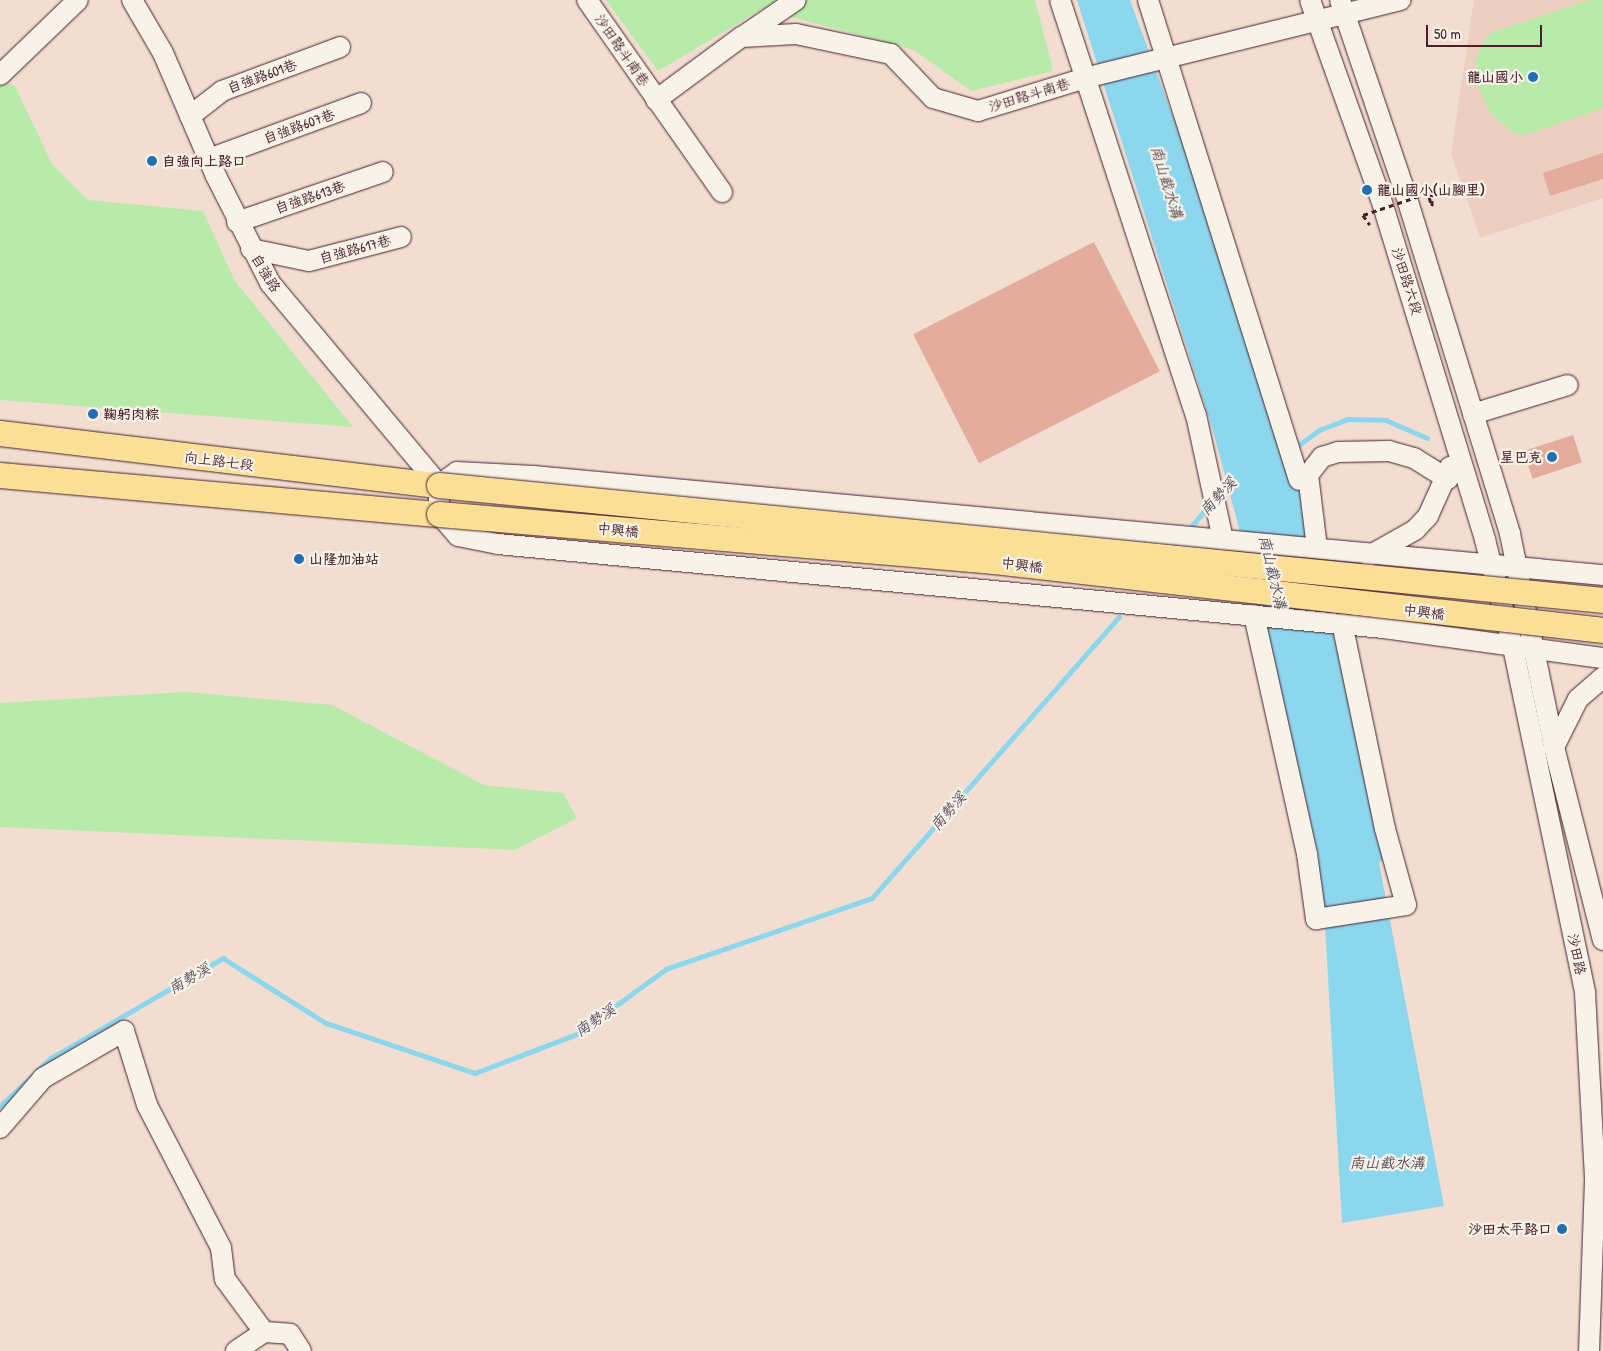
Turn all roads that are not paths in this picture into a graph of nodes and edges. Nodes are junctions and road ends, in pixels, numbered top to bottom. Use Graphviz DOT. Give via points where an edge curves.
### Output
graph roads {
  1 [pos="78,0"];
  2 [pos="132,0"];
  3 [pos="587,0"];
  4 [pos="796,0"];
  5 [pos="1060,0"];
  6 [pos="1148,0"];
  7 [pos="1310,0"];
  8 [pos="1401,0"];
  9 [pos="1343,9"];
  10 [pos="1319,24"];
  11 [pos="741,38"];
  12 [pos="340,48"];
  13 [pos="1164,58"];
  14 [pos="0,76"];
  15 [pos="1085,78"];
  16 [pos="656,100"];
  17 [pos="361,103"];
  18 [pos="190,116"];
  19 [pos="209,159"];
  20 [pos="383,172"];
  21 [pos="722,192"];
  22 [pos="237,222"];
  23 [pos="401,237"];
  24 [pos="251,249"];
  25 [pos="1568,385"];
  26 [pos="1473,414"];
  27 [pos="0,432"];
  28 [pos="1457,438"];
  29 [pos="0,475"];
  30 [pos="1448,479"];
  31 [pos="1299,480"];
  32 [pos="439,485"];
  33 [pos="438,514"];
  34 [pos="1223,539"];
  35 [pos="1317,548"];
  36 [pos="1368,556"];
  37 [pos="1492,566"];
  38 [pos="1517,567"];
  39 [pos="1603,575"];
  40 [pos="1603,600"];
  41 [pos="1254,616"];
  42 [pos="1342,624"];
  43 [pos="1603,630"];
  44 [pos="1514,646"];
  45 [pos="1534,650"];
  46 [pos="1603,658"];
  47 [pos="1603,677"];
  48 [pos="1554,747"];
  49 [pos="1603,940"];
  50 [pos="1599,1109"];
  51 [pos="0,1128"];
  52 [pos="264,1332"];
  53 [pos="236,1351"];
  54 [pos="301,1351"];
  55 [pos="1589,1351"];
  1 -- 14 [label="street"];
  2 -- 18 [label="street, 自強路" via="163,53"];
  3 -- 16 [label="street, 沙田路斗南巷"];
  4 -- 11 [label="street"];
  5 -- 15 [label="street"];
  6 -- 13 [label="street"];
  7 -- 10 [label="street, 沙田路六段"];
  8 -- 9 [label="street, 沙田路斗南巷"];
  9 -- 10 [label="street, 沙田路斗南巷"];
  9 -- 26 [label="street, 沙田路六段" via="1405,192"];
  10 -- 13 [label="street, 沙田路斗南巷"];
  10 -- 28 [label="street, 沙田路六段" via="1384,209"];
  11 -- 15 [label="street, 沙田路斗南巷" via="796,34 891,54 933,98 978,111"];
  11 -- 16 [label="street, 沙田路斗南巷"];
  12 -- 18 [label="street, 自強路601巷" via="222,91"];
  13 -- 15 [label="street, 沙田路斗南巷"];
  13 -- 31 [label="street"];
  15 -- 34 [label="street" via="1196,415"];
  16 -- 21 [label="street, 沙田路斗南巷"];
  17 -- 19 [label="street, 自強路607巷"];
  18 -- 19 [label="street, 自強路"];
  19 -- 22 [label="street, 自強路"];
  20 -- 22 [label="street, 自強路613巷"];
  22 -- 24 [label="street, 自強路"];
  23 -- 24 [label="street, 自強路617巷" via="309,262"];
  24 -- 32 [label="street, 自強路" via="307,331 366,393"];
  25 -- 26 [label="street"];
  26 -- 38 [label="street, 沙田路六段"];
  27 -- 32 [label="main road, 向上路七段"];
  28 -- 30 [label="street"];
  28 -- 37 [label="street, 沙田路六段"];
  29 -- 33 [label="main road"];
  30 -- 35 [label="street" via="1414,458 1389,451 1322,457 1308,475"];
  30 -- 36 [label="street" via="1428,516 1415,530"];
  32 -- 33 [label="street"];
  32 -- 34 [label="street" via="457,472 533,476"];
  32 -- 40 [label="main road, 中興橋, bridge"];
  33 -- 41 [label="street" via="458,536 498,544"];
  33 -- 43 [label="main road, 中興橋, bridge" via="994,561"];
  34 -- 35 [label="street"];
  35 -- 36 [label="street"];
  36 -- 37 [label="street"];
  37 -- 38 [label="street"];
  37 -- 44 [label="street, 沙田路"];
  38 -- 39 [label="street"];
  38 -- 45 [label="street, 沙田路"];
  41 -- 42 [label="street"];
  41 -- 42 [label="street" via="1307,854 1316,919 1406,906 1385,829"];
  42 -- 44 [label="street"];
  44 -- 45 [label="street"];
  44 -- 50 [label="street, 沙田路" via="1586,992"];
  45 -- 46 [label="street"];
  45 -- 48 [label="street, 沙田路"];
  47 -- 48 [label="street" via="1578,699"];
  48 -- 49 [label="street, 沙田路"];
  50 -- 55 [label="street, 沙田路"];
  51 -- 52 [label="street" via="43,1078 124,1031 147,1104 221,1248 225,1279"];
  52 -- 53 [label="street"];
  52 -- 54 [label="street" via="290,1334"];
}
